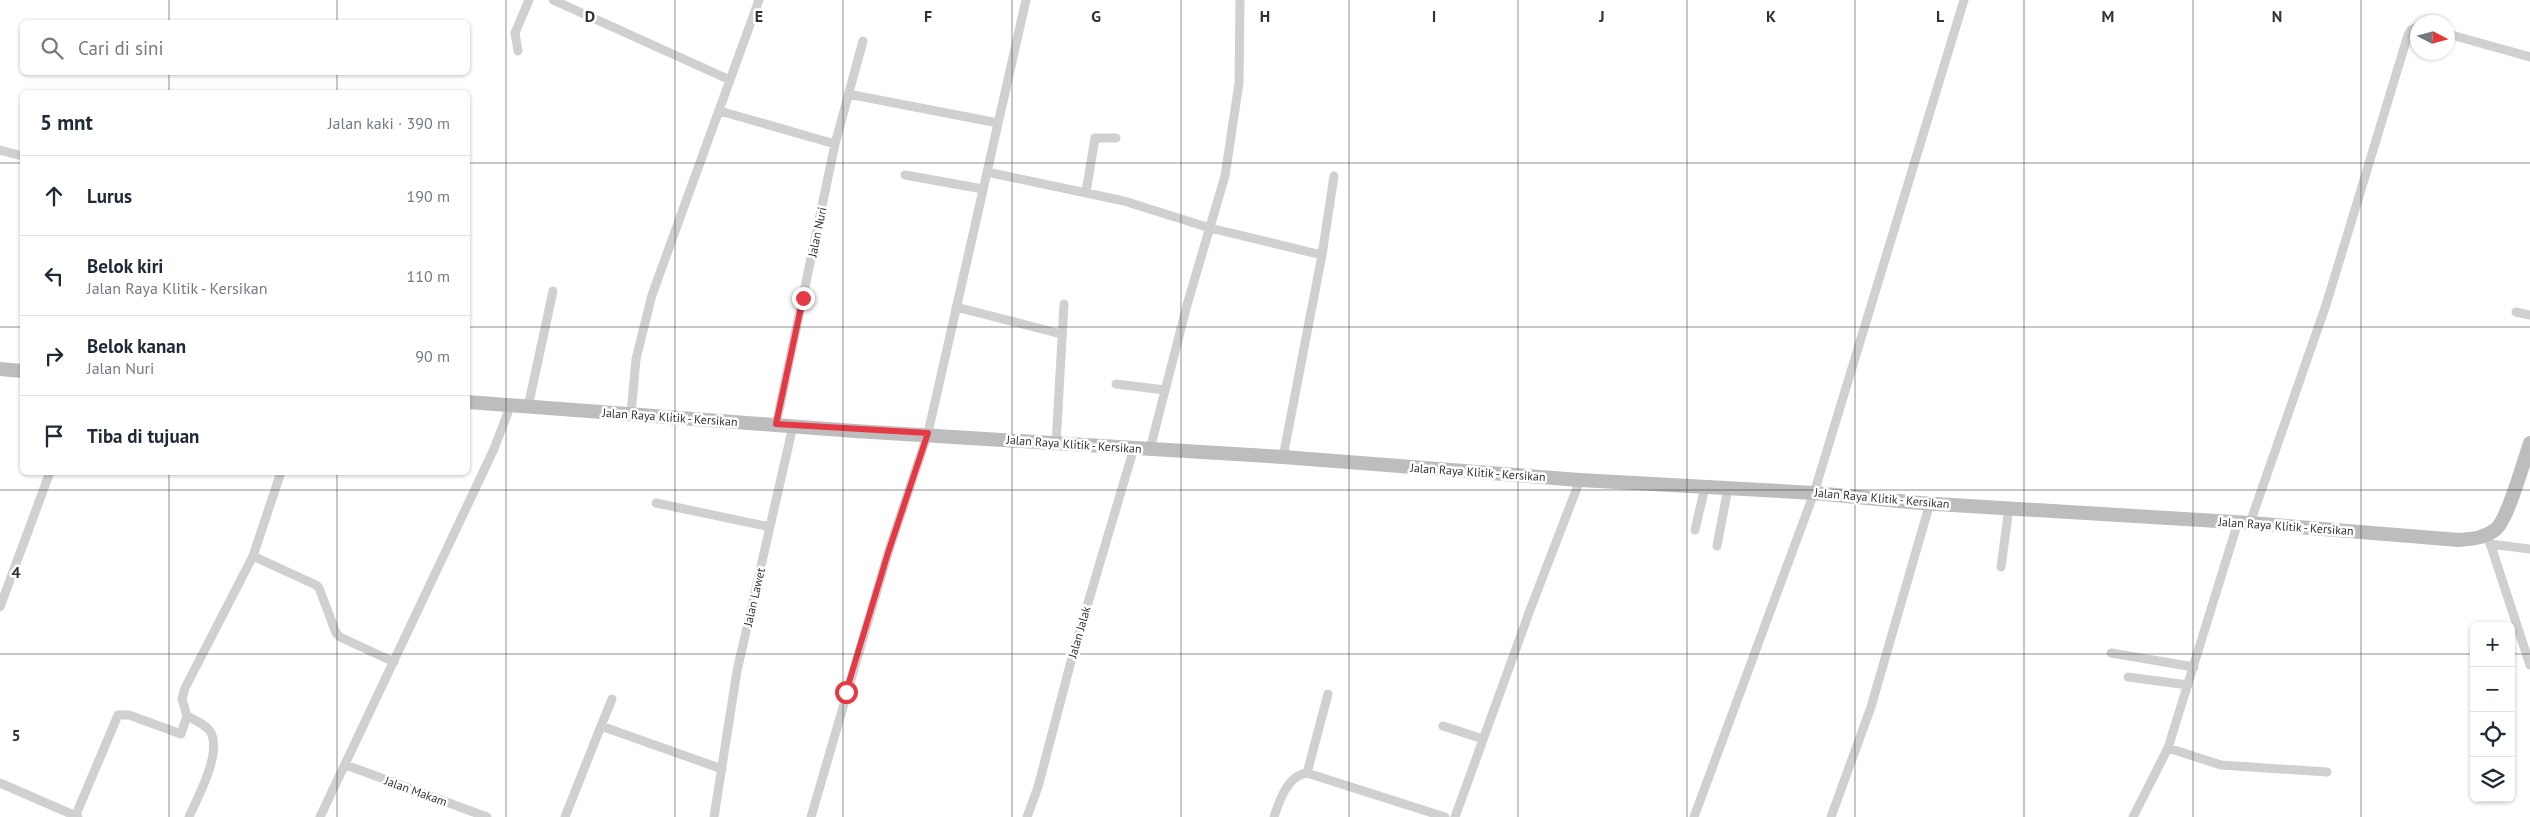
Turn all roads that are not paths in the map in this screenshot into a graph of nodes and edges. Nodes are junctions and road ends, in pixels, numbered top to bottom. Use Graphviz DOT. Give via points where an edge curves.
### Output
graph roads {
  1 [pos="529,0"];
  2 [pos="553,0"];
  3 [pos="759,0"];
  4 [pos="1026,0"];
  5 [pos="1240,0"];
  6 [pos="1964,0"];
  7 [pos="2410,32"];
  8 [pos="2455,36"];
  9 [pos="863,41"];
  10 [pos="518,51"];
  11 [pos="2530,58"];
  12 [pos="730,80"];
  13 [pos="848,94"];
  14 [pos="720,111"];
  15 [pos="998,123"];
  16 [pos="1116,138"];
  17 [pos="835,144"];
  18 [pos="0,150"];
  19 [pos="20,155"];
  20 [pos="987,172"];
  21 [pos="905,175"];
  22 [pos="1334,176"];
  23 [pos="983,189"];
  24 [pos="1086,192"];
  25 [pos="1210,228"];
  26 [pos="1322,255"];
  27 [pos="553,291"];
  28 [pos="1064,304"];
  29 [pos="956,307"];
  30 [pos="2516,312"];
  31 [pos="2530,315"];
  32 [pos="1061,334"];
  33 [pos="0,369"];
  34 [pos="20,371"];
  35 [pos="1116,384"];
  36 [pos="1165,390"];
  37 [pos="470,402"];
  38 [pos="510,407"];
  39 [pos="528,407"];
  40 [pos="631,414"];
  41 [pos="776,424"];
  42 [pos="792,426"];
  43 [pos="928,433"];
  44 [pos="2530,442"];
  45 [pos="1056,444"];
  46 [pos="1134,448"];
  47 [pos="1150,449"];
  48 [pos="1283,457"];
  49 [pos="49,475"];
  50 [pos="280,475"];
  51 [pos="1580,480"];
  52 [pos="1705,487"];
  53 [pos="1728,488"];
  54 [pos="1814,493"];
  55 [pos="656,503"];
  56 [pos="1930,503"];
  57 [pos="2008,508"];
  58 [pos="2244,522"];
  59 [pos="770,526"];
  60 [pos="1695,530"];
  61 [pos="2488,539"];
  62 [pos="1717,546"];
  63 [pos="2530,549"];
  64 [pos="253,556"];
  65 [pos="2001,567"];
  66 [pos="0,607"];
  67 [pos="2111,653"];
  68 [pos="394,662"];
  69 [pos="2530,665"];
  70 [pos="2194,667"];
  71 [pos="2128,676"];
  72 [pos="2188,685"];
  73 [pos="1328,694"];
  74 [pos="612,699"];
  75 [pos="187,716"];
  76 [pos="601,726"];
  77 [pos="1444,726"];
  78 [pos="1483,739"];
  79 [pos="2168,748"];
  80 [pos="346,765"];
  81 [pos="722,770"];
  82 [pos="2327,772"];
  83 [pos="1307,773"];
  84 [pos="0,783"];
  85 [pos="76,817"];
  86 [pos="189,817"];
  87 [pos="320,817"];
  88 [pos="487,817"];
  89 [pos="565,817"];
  90 [pos="714,817"];
  91 [pos="811,817"];
  92 [pos="1027,817"];
  93 [pos="1274,817"];
  94 [pos="1445,817"];
  95 [pos="1455,817"];
  96 [pos="1694,817"];
  97 [pos="1831,817"];
  98 [pos="2133,817"];
  1 -- 10 [label="street" via="515,33"];
  2 -- 12 [label="street"];
  3 -- 12 [label="street"];
  4 -- 15 [label="street"];
  5 -- 25 [label="street" via="1239,83 1233,136"];
  6 -- 54 [label="street"];
  7 -- 58 [label="street" via="2326,305"];
  8 -- 11 [label="street"];
  9 -- 13 [label="street, Jalan Nuri"];
  12 -- 14 [label="street"];
  13 -- 15 [label="street"];
  13 -- 17 [label="street, Jalan Nuri"];
  14 -- 17 [label="street"];
  14 -- 40 [label="street" via="652,296 636,359"];
  15 -- 20 [label="street"];
  16 -- 24 [label="street" via="1095,138"];
  17 -- 41 [label="street, Jalan Nuri"];
  18 -- 19 [label="street"];
  20 -- 23 [label="street"];
  20 -- 24 [label="street"];
  21 -- 23 [label="street"];
  22 -- 26 [label="street"];
  23 -- 29 [label="street"];
  24 -- 25 [label="street"];
  25 -- 26 [label="street"];
  25 -- 36 [label="street"];
  26 -- 48 [label="street"];
  27 -- 39 [label="street"];
  28 -- 32 [label="street"];
  29 -- 32 [label="street"];
  29 -- 43 [label="street"];
  30 -- 31 [label="street"];
  32 -- 45 [label="street"];
  33 -- 34 [label="street"];
  35 -- 36 [label="street"];
  36 -- 47 [label="street"];
  37 -- 38 [label="street, Jalan Raya Klitik - Kersikan"];
  38 -- 39 [label="street, Jalan Raya Klitik - Kersikan"];
  38 -- 68 [label="street"];
  39 -- 40 [label="street, Jalan Raya Klitik - Kersikan"];
  40 -- 41 [label="street, Jalan Raya Klitik - Kersikan"];
  41 -- 42 [label="street, Jalan Raya Klitik - Kersikan"];
  42 -- 43 [label="street, Jalan Raya Klitik - Kersikan"];
  42 -- 59 [label="street, Jalan Lawet"];
  43 -- 45 [label="street, Jalan Raya Klitik - Kersikan"];
  43 -- 91 [label="street" via="882,572"];
  44 -- 61 [label="street" via="2502,521"];
  45 -- 46 [label="street, Jalan Raya Klitik - Kersikan"];
  46 -- 47 [label="street, Jalan Raya Klitik - Kersikan"];
  46 -- 92 [label="street, Jalan Jalak"];
  47 -- 48 [label="street, Jalan Raya Klitik - Kersikan"];
  48 -- 51 [label="street, Jalan Raya Klitik - Kersikan"];
  49 -- 66 [label="street"];
  50 -- 64 [label="street"];
  51 -- 52 [label="street, Jalan Raya Klitik - Kersikan"];
  51 -- 78 [label="street"];
  52 -- 53 [label="street, Jalan Raya Klitik - Kersikan"];
  52 -- 60 [label="street"];
  53 -- 54 [label="street, Jalan Raya Klitik - Kersikan"];
  53 -- 62 [label="street"];
  54 -- 56 [label="street, Jalan Raya Klitik - Kersikan"];
  54 -- 96 [label="street"];
  55 -- 59 [label="street"];
  56 -- 57 [label="street, Jalan Raya Klitik - Kersikan"];
  56 -- 97 [label="street" via="1871,707"];
  57 -- 58 [label="street, Jalan Raya Klitik - Kersikan"];
  57 -- 65 [label="street"];
  58 -- 61 [label="street, Jalan Raya Klitik - Kersikan" via="2459,540"];
  58 -- 70 [label="street"];
  59 -- 81 [label="street, Jalan Lawet" via="737,672"];
  61 -- 63 [label="street"];
  61 -- 69 [label="street"];
  64 -- 68 [label="street" via="316,585 340,638"];
  64 -- 75 [label="street" via="185,688 182,698"];
  67 -- 70 [label="street"];
  68 -- 80 [label="street"];
  70 -- 72 [label="street"];
  71 -- 72 [label="street"];
  72 -- 79 [label="street"];
  73 -- 83 [label="street"];
  74 -- 76 [label="street"];
  75 -- 85 [label="street" via="181,734 129,715 118,715"];
  75 -- 86 [label="street" via="211,732 214,750"];
  76 -- 81 [label="street"];
  76 -- 89 [label="street"];
  77 -- 78 [label="street"];
  78 -- 95 [label="street"];
  79 -- 82 [label="street" via="2221,766"];
  79 -- 98 [label="street"];
  80 -- 87 [label="street"];
  80 -- 88 [label="street, Jalan Makam"];
  81 -- 90 [label="street, Jalan Lawet"];
  83 -- 93 [label="street" via="1301,773 1288,786"];
  83 -- 94 [label="street"];
  84 -- 85 [label="street"];
}
